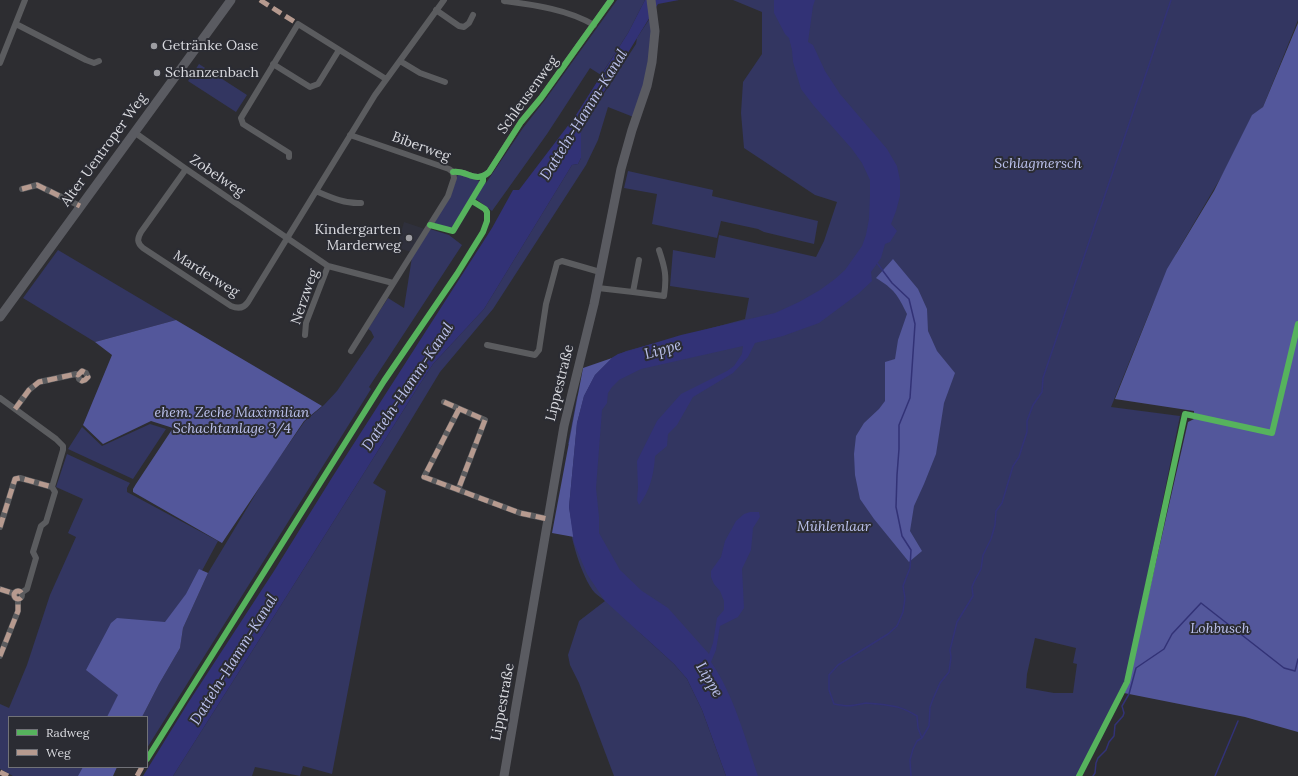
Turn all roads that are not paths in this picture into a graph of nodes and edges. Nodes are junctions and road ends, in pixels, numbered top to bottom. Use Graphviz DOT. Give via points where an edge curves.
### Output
graph roads {
  1 [pos="25,0"];
  2 [pos="231,0"];
  3 [pos="444,0"];
  4 [pos="611,0"];
  5 [pos="651,0"];
  6 [pos="504,1"];
  7 [pos="436,10"];
  8 [pos="473,15"];
  9 [pos="16,24"];
  10 [pos="594,25"];
  11 [pos="339,50"];
  12 [pos="99,61"];
  13 [pos="400,61"];
  14 [pos="0,63"];
  15 [pos="273,64"];
  16 [pos="386,79"];
  17 [pos="445,82"];
  18 [pos="134,132"];
  19 [pos="350,135"];
  20 [pos="289,157"];
  21 [pos="186,169"];
  22 [pos="453,172"];
  23 [pos="22,189"];
  24 [pos="316,191"];
  25 [pos="361,204"];
  26 [pos="80,206"];
  27 [pos="287,238"];
  28 [pos="659,250"];
  29 [pos="639,260"];
  30 [pos="328,266"];
  31 [pos="600,272"];
  32 [pos="394,283"];
  33 [pos="598,288"];
  34 [pos="633,292"];
  35 [pos="0,317"];
  36 [pos="305,335"];
  37 [pos="486,345"];
  38 [pos="352,350"];
  39 [pos="78,375"];
  40 [pos="0,398"];
  41 [pos="444,402"];
  42 [pos="15,409"];
  43 [pos="460,409"];
  44 [pos="52,487"];
  45 [pos="458,490"];
  46 [pos="548,520"];
  47 [pos="0,527"];
  48 [pos="0,589"];
  49 [pos="18,596"];
  50 [pos="0,656"];
  51 [pos="504,776"];
  1 -- 9 [label="street"];
  2 -- 18 [label="main road, Alter Uentroper Weg"];
  3 -- 7 [label="street, Marderweg"];
  4 -- 10 [label="street, Schleusenweg"];
  5 -- 31 [label="main road, Lippestraße" via="654,45 649,80 621,169"];
  6 -- 10 [label="street" via="550,8"];
  7 -- 8 [label="street" via="464,27"];
  7 -- 13 [label="street, Marderweg"];
  9 -- 12 [label="street" via="86,60 94,63"];
  9 -- 14 [label="street"];
  10 -- 22 [label="street, Schleusenweg" via="521,122 489,172 479,178 458,171"];
  11 -- 15 [label="street" via="318,84 312,87"];
  11 -- 15 [label="street" via="298,24"];
  11 -- 16 [label="street"];
  13 -- 16 [label="street, Marderweg"];
  13 -- 17 [label="street" via="420,73"];
  15 -- 20 [label="street" via="241,120 289,153"];
  16 -- 19 [label="street, Marderweg"];
  18 -- 21 [label="street, Zobelweg"];
  18 -- 26 [label="main road, Alter Uentroper Weg"];
  19 -- 22 [label="street, Biberweg"];
  19 -- 24 [label="street, Marderweg"];
  21 -- 27 [label="street, Zobelweg"];
  21 -- 27 [label="street, Marderweg" via="138,237 143,248 231,306 242,308"];
  22 -- 32 [label="street, Biberweg" via="454,178 448,196"];
  23 -- 26 [label="street" via="37,185"];
  24 -- 25 [label="street" via="353,204"];
  24 -- 27 [label="street, Marderweg"];
  26 -- 35 [label="main road, Alter Uentroper Weg"];
  27 -- 30 [label="street"];
  28 -- 34 [label="street" via="666,271 664,296"];
  29 -- 34 [label="street"];
  30 -- 32 [label="street"];
  30 -- 36 [label="street, Nerzweg" via="306,323"];
  31 -- 33 [label="main road, Lippestraße"];
  31 -- 37 [label="street" via="562,260 557,263 546,304 539,350 535,355"];
  32 -- 38 [label="street, Biberweg"];
  33 -- 34 [label="street"];
  33 -- 46 [label="main road, Lippestraße" via="564,426"];
  39 -- 42 [label="street" via="39,382 29,390"];
  40 -- 42 [label="street"];
  41 -- 43 [label="street"];
  42 -- 44 [label="street" via="63,446"];
  43 -- 45 [label="street" via="485,420"];
  43 -- 45 [label="street" via="424,477"];
  44 -- 47 [label="street" via="15,478"];
  44 -- 49 [label="street" via="55,492 46,522 41,526 34,552 36,558 27,589"];
  45 -- 46 [label="street" via="520,513"];
  46 -- 51 [label="main road, Lippestraße"];
  48 -- 49 [label="street"];
  49 -- 50 [label="street" via="18,611"];
}
